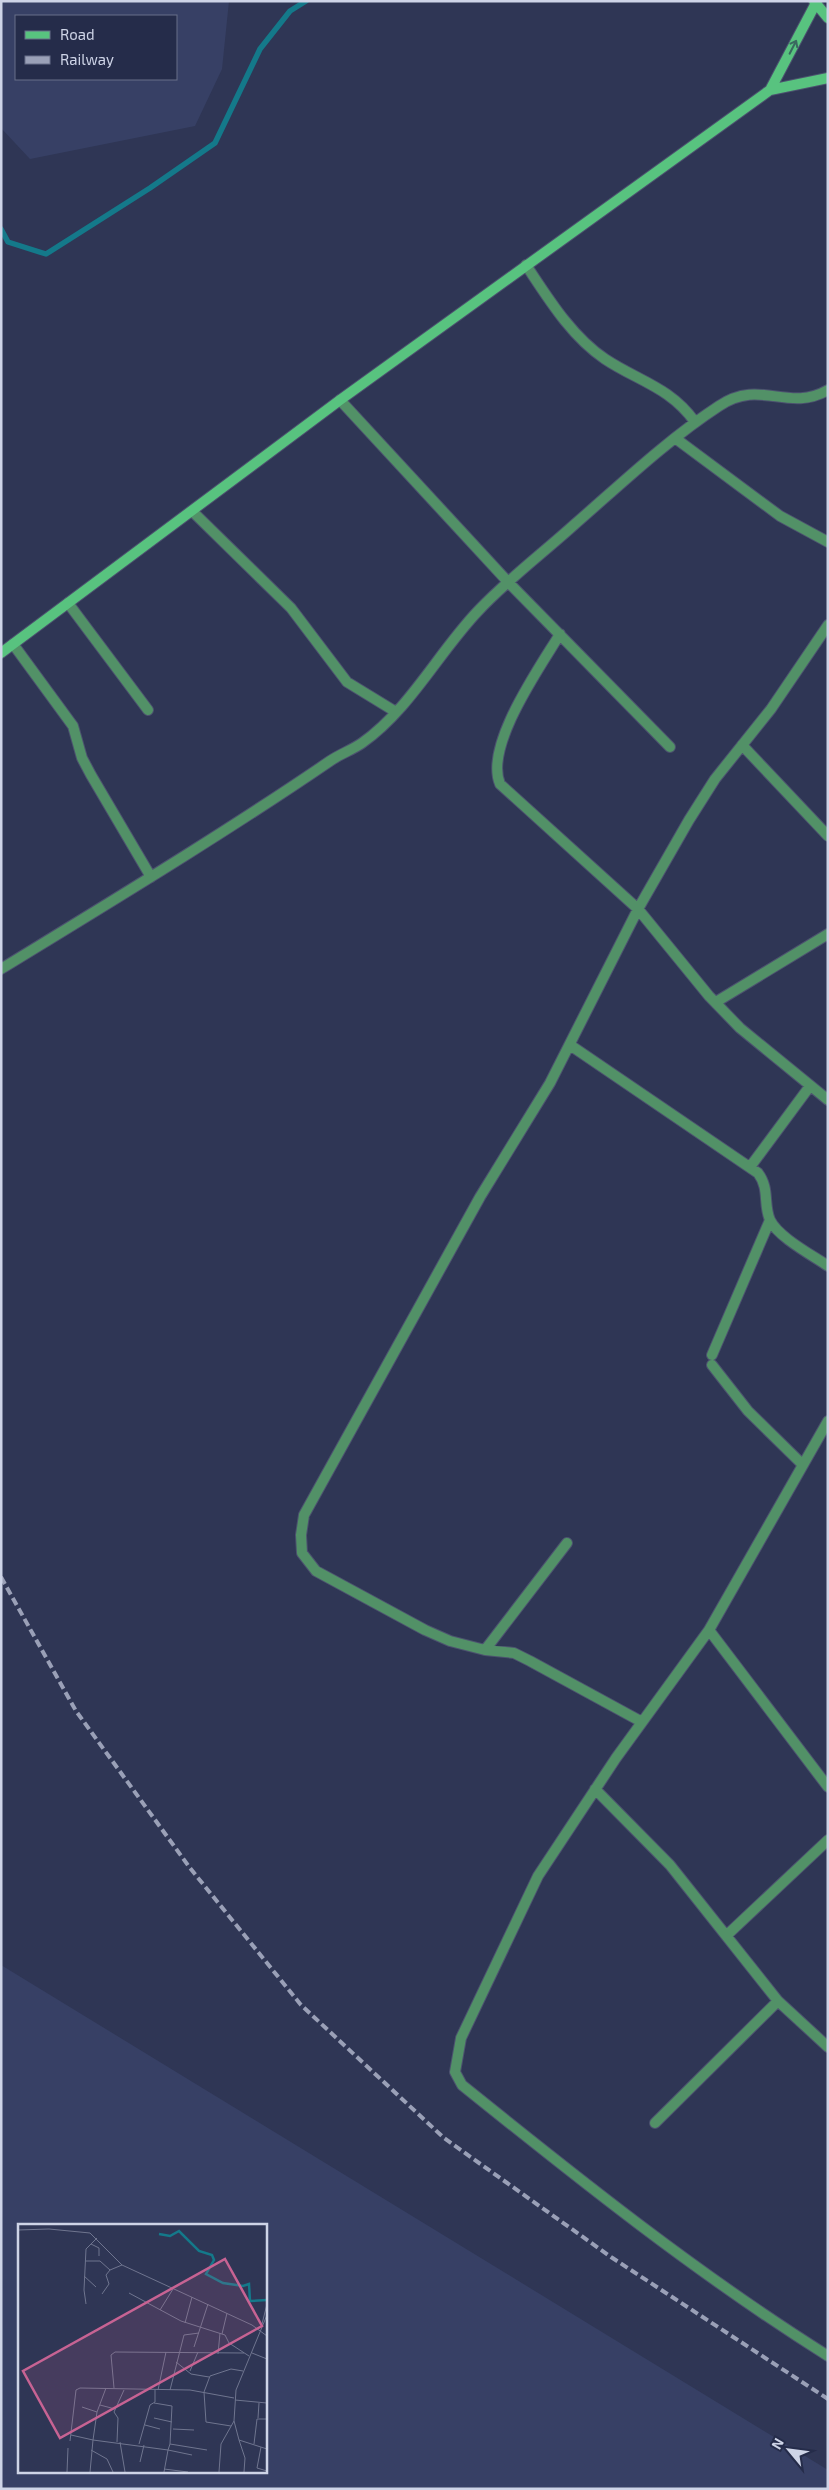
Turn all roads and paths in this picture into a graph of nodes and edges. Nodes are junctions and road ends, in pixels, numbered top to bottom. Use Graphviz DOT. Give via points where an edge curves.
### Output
graph roads {
  1 [pos="815,2"];
  2 [pos="828,18"];
  3 [pos="828,78"];
  4 [pos="770,90"];
  5 [pos="526,265"];
  6 [pos="828,390"];
  7 [pos="340,400"];
  8 [pos="695,422"];
  9 [pos="675,438"];
  10 [pos="192,511"];
  11 [pos="828,542"];
  12 [pos="509,583"];
  13 [pos="68,603"];
  14 [pos="828,625"];
  15 [pos="560,634"];
  16 [pos="14,644"];
  17 [pos="1,653"];
  18 [pos="148,710"];
  19 [pos="396,712"];
  20 [pos="742,745"];
  21 [pos="670,747"];
  22 [pos="828,836"];
  23 [pos="151,877"];
  24 [pos="638,908"];
  25 [pos="828,934"];
  26 [pos="1,969"];
  27 [pos="716,1002"];
  28 [pos="570,1046"];
  29 [pos="810,1086"];
  30 [pos="828,1100"];
  31 [pos="750,1167"];
  32 [pos="770,1220"];
  33 [pos="828,1266"];
  34 [pos="828,1421"];
  35 [pos="802,1464"];
  36 [pos="567,1543"];
  37 [pos="709,1630"];
  38 [pos="485,1650"];
  39 [pos="642,1722"];
  40 [pos="828,1787"];
  41 [pos="595,1789"];
  42 [pos="828,1840"];
  43 [pos="727,1935"];
  44 [pos="778,2002"];
  45 [pos="828,2047"];
  46 [pos="655,2123"];
  47 [pos="828,2356"];
  1 -- 2 [label="street"];
  4 -- 1 [label="street, one-way"];
  3 -- 4 [label="street"];
  4 -- 5 [label="street"];
  5 -- 7 [label="street"];
  5 -- 8 [label="street" via="576,334 604,359 662,389 685,408"];
  6 -- 8 [label="street" via="806,399 792,400 759,393 740,396"];
  7 -- 10 [label="street"];
  7 -- 12 [label="street"];
  8 -- 9 [label="street"];
  9 -- 11 [label="street" via="780,516"];
  9 -- 12 [label="street"];
  10 -- 13 [label="street"];
  10 -- 19 [label="street" via="291,608 347,682"];
  12 -- 15 [label="street"];
  12 -- 19 [label="street" via="473,616"];
  13 -- 16 [label="street"];
  13 -- 18 [label="street"];
  14 -- 20 [label="street"];
  15 -- 21 [label="street"];
  15 -- 24 [label="street" via="509,723 498,760 497,776 500,784 536,818"];
  16 -- 17 [label="street"];
  16 -- 23 [label="street" via="73,726 82,758"];
  19 -- 23 [label="street" via="362,743 333,758 286,792"];
  20 -- 22 [label="street"];
  20 -- 24 [label="street" via="715,779"];
  23 -- 26 [label="street"];
  24 -- 27 [label="street"];
  24 -- 28 [label="street"];
  25 -- 27 [label="street"];
  27 -- 29 [label="street" via="740,1028"];
  28 -- 31 [label="street"];
  28 -- 38 [label="street" via="480,1197 304,1515 302,1525 302,1553 316,1571 425,1630"];
  29 -- 30 [label="street"];
  29 -- 31 [label="street"];
  31 -- 32 [label="street" via="765,1182"];
  32 -- 33 [label="street" via="779,1231"];
  32 -- 35 [label="street" via="712,1360 748,1411"];
  34 -- 35 [label="street"];
  35 -- 37 [label="street"];
  36 -- 38 [label="street"];
  37 -- 39 [label="street"];
  37 -- 40 [label="street"];
  38 -- 39 [label="street" via="514,1653"];
  39 -- 41 [label="street"];
  41 -- 43 [label="street" via="670,1865"];
  41 -- 47 [label="street" via="538,1876 461,2038 455,2072 462,2085 605,2200 762,2314"];
  42 -- 43 [label="street"];
  43 -- 44 [label="street"];
  44 -- 45 [label="street"];
  44 -- 46 [label="street"];
}
